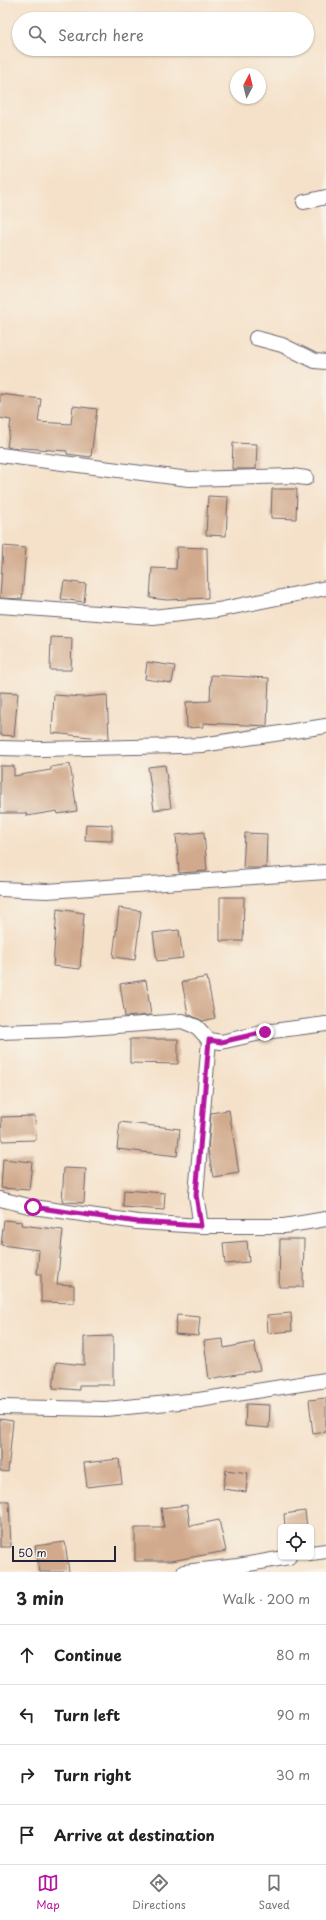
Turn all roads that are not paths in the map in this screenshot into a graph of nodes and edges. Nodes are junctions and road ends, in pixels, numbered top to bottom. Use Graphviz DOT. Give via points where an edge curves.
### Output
graph roads {
  1 [pos="326,197"];
  2 [pos="304,202"];
  3 [pos="256,338"];
  4 [pos="326,362"];
  5 [pos="0,455"];
  6 [pos="306,478"];
  7 [pos="326,588"];
  8 [pos="0,606"];
  9 [pos="326,726"];
  10 [pos="0,748"];
  11 [pos="326,872"];
  12 [pos="0,889"];
  13 [pos="326,1024"];
  14 [pos="0,1032"];
  15 [pos="209,1040"];
  16 [pos="0,1198"];
  17 [pos="326,1219"];
  18 [pos="201,1226"];
  19 [pos="326,1380"];
  20 [pos="0,1407"];
  21 [pos="326,1551"];
  22 [pos="314,1553"];
  23 [pos="278,1559"];
  24 [pos="184,1572"];
  1 -- 2 [label="street"];
  3 -- 4 [label="street" via="282,345 315,361"];
  5 -- 6 [label="street" via="189,480 292,476"];
  7 -- 8 [label="street" via="218,610 152,617"];
  9 -- 10 [label="street" via="187,746"];
  11 -- 12 [label="street" via="47,891"];
  13 -- 15 [label="street" via="265,1032 221,1042"];
  14 -- 15 [label="street" via="182,1021 197,1026"];
  15 -- 18 [label="street" via="196,1195"];
  16 -- 18 [label="street" via="33,1207 138,1222"];
  17 -- 18 [label="street" via="284,1226"];
  19 -- 20 [label="street" via="199,1400 106,1409"];
  21 -- 22 [label="street"];
  23 -- 24 [label="street"];
}
